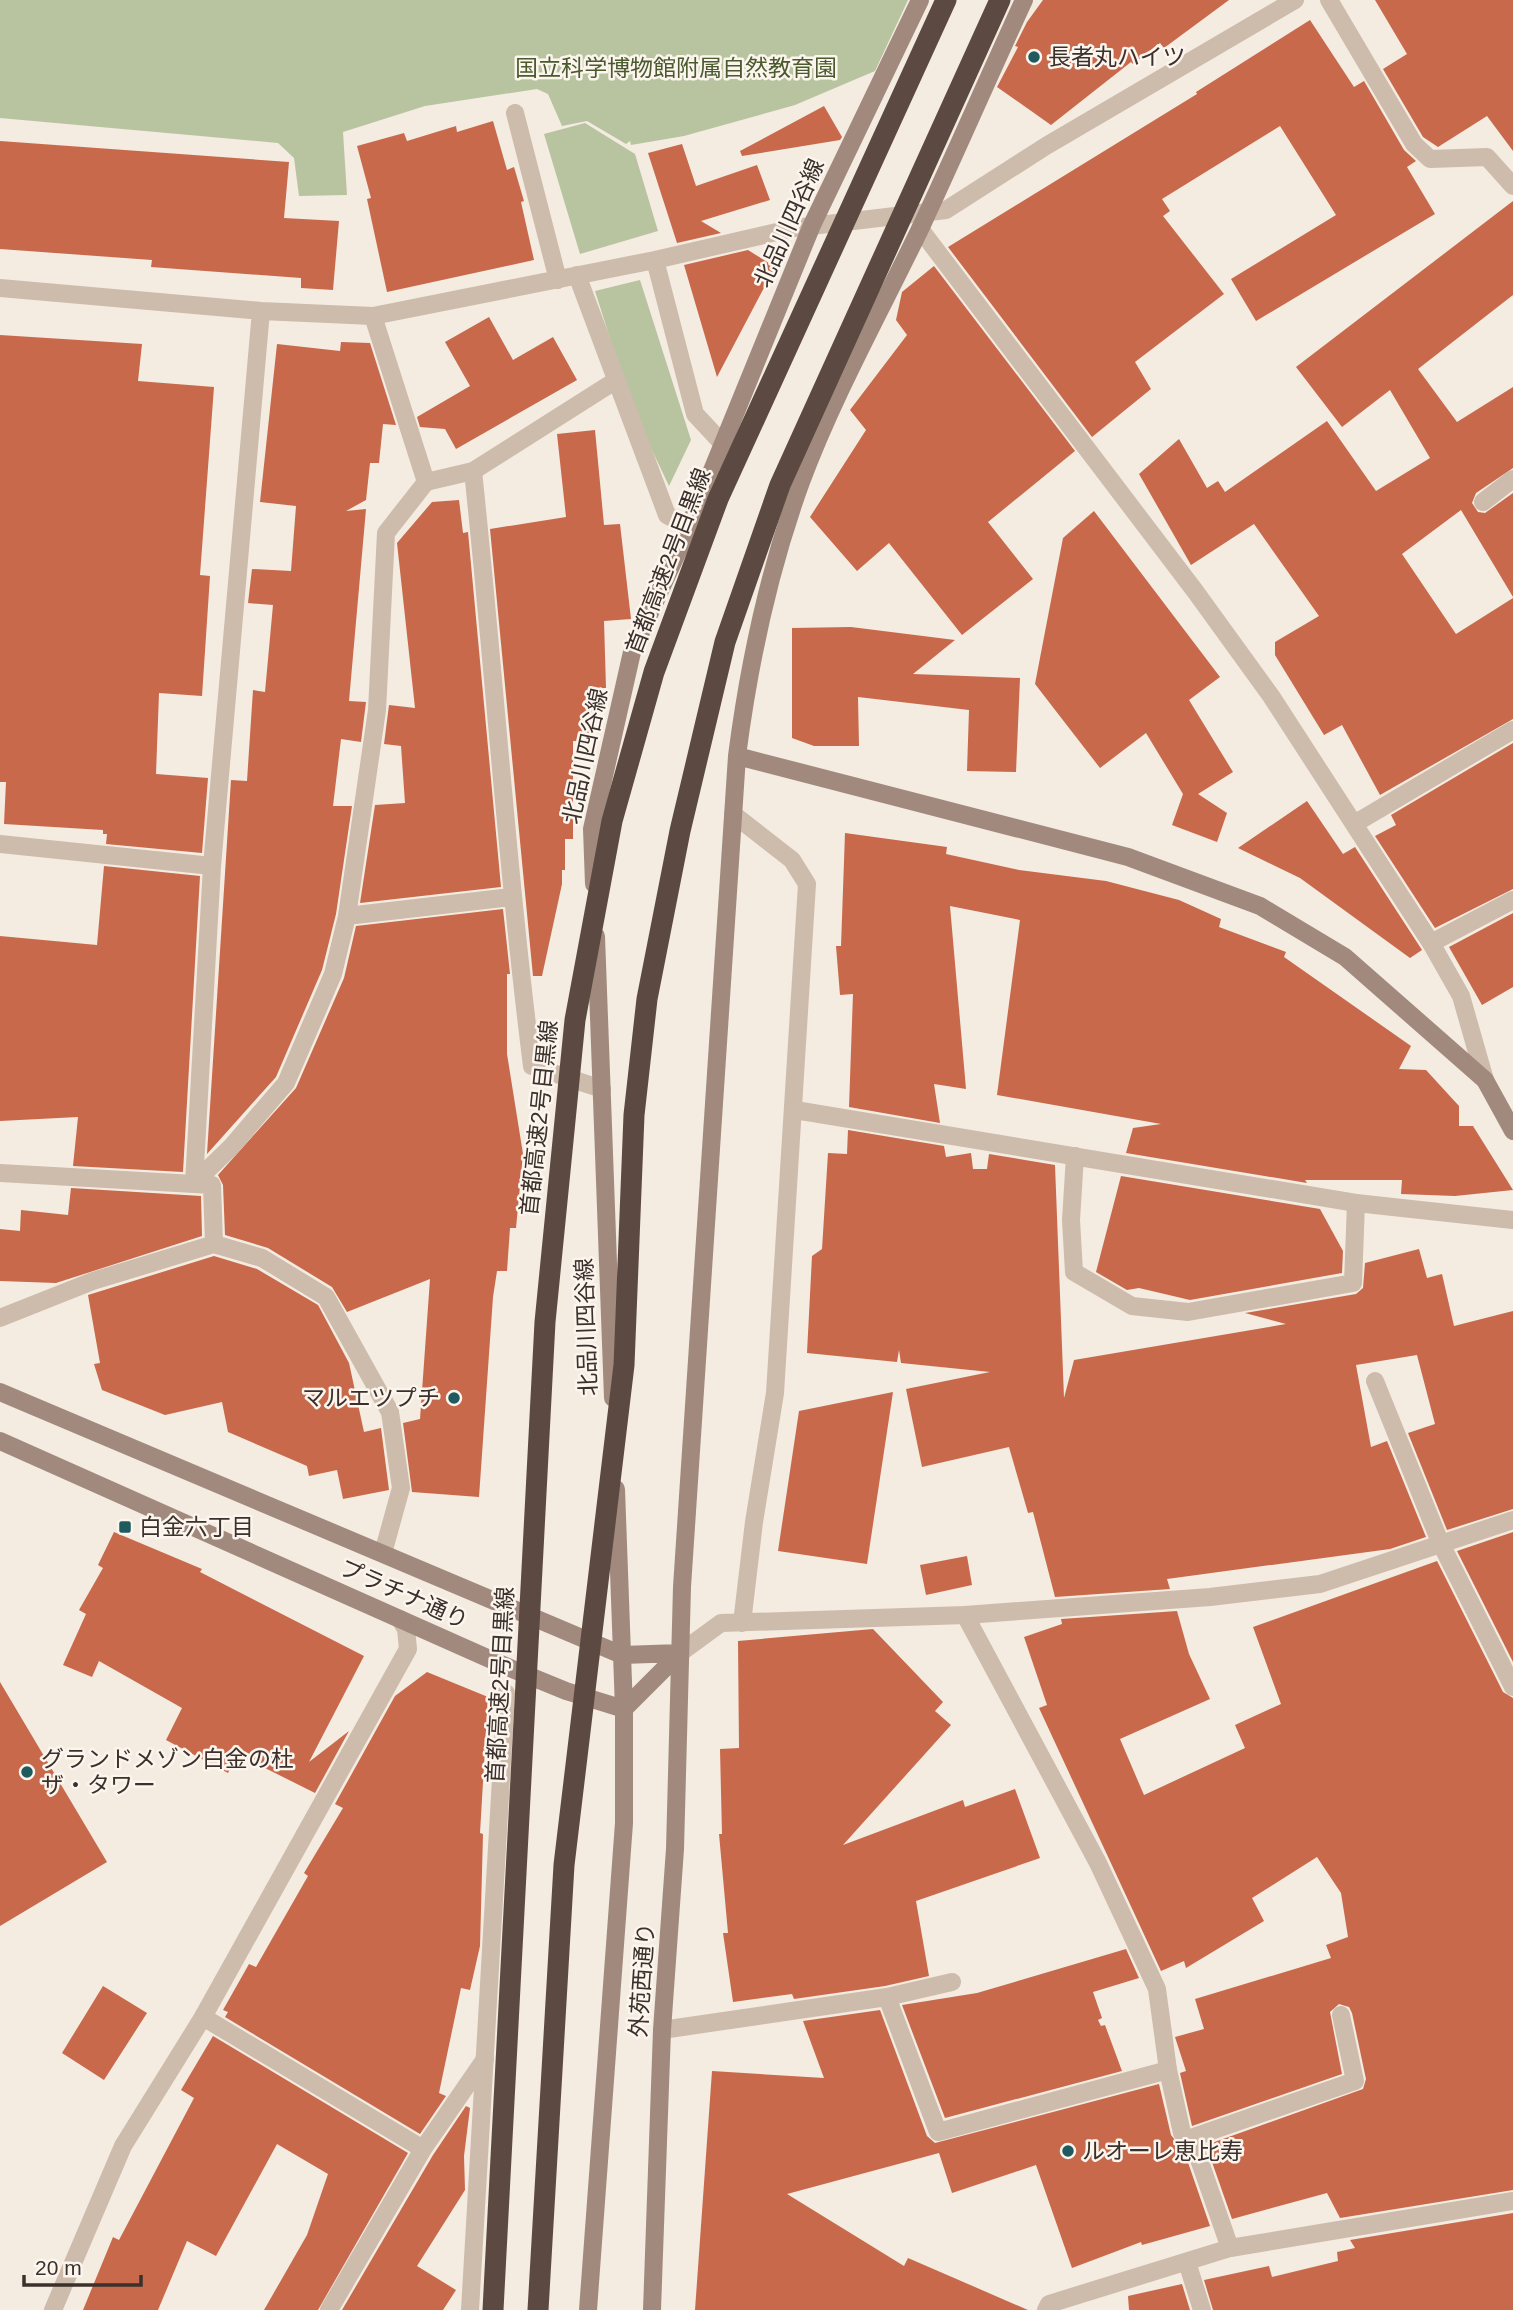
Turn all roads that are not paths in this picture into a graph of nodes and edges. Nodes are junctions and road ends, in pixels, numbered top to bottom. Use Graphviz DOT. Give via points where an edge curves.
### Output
graph roads {
  1 [pos="920,0"];
  2 [pos="946,0"];
  3 [pos="1000,0"];
  4 [pos="1024,0"];
  5 [pos="1295,0"];
  6 [pos="1329,0"];
  7 [pos="515,113"];
  8 [pos="1513,186"];
  9 [pos="923,221"];
  10 [pos="812,225"];
  11 [pos="655,260"];
  12 [pos="577,275"];
  13 [pos="558,279"];
  14 [pos="0,288"];
  15 [pos="261,311"];
  16 [pos="373,316"];
  17 [pos="615,381"];
  18 [pos="723,444"];
  19 [pos="472,471"];
  20 [pos="1513,480"];
  21 [pos="426,482"];
  22 [pos="1483,502"];
  23 [pos="689,527"];
  24 [pos="1513,730"];
  25 [pos="737,756"];
  26 [pos="733,814"];
  27 [pos="1354,824"];
  28 [pos="0,844"];
  29 [pos="212,866"];
  30 [pos="511,897"];
  31 [pos="1513,900"];
  32 [pos="347,916"];
  33 [pos="1431,943"];
  34 [pos="1485,1080"];
  35 [pos="602,1089"];
  36 [pos="795,1110"];
  37 [pos="1513,1131"];
  38 [pos="1075,1156"];
  39 [pos="0,1173"];
  40 [pos="194,1183"];
  41 [pos="1356,1203"];
  42 [pos="1513,1220"];
  43 [pos="214,1244"];
  44 [pos="0,1318"];
  45 [pos="1375,1381"];
  46 [pos="0,1392"];
  47 [pos="0,1441"];
  48 [pos="1513,1520"];
  49 [pos="1440,1542"];
  50 [pos="383,1553"];
  51 [pos="965,1615"];
  52 [pos="400,1619"];
  53 [pos="742,1623"];
  54 [pos="680,1653"];
  55 [pos="622,1655"];
  56 [pos="1513,1687"];
  57 [pos="506,1693"];
  58 [pos="624,1709"];
  59 [pos="952,1982"];
  60 [pos="887,1997"];
  61 [pos="1341,2015"];
  62 [pos="203,2017"];
  63 [pos="662,2030"];
  64 [pos="485,2059"];
  65 [pos="1168,2070"];
  66 [pos="1188,2139"];
  67 [pos="423,2149"];
  68 [pos="1513,2201"];
  69 [pos="1230,2248"];
  70 [pos="1187,2262"];
  71 [pos="53,2310"];
  72 [pos="329,2310"];
  73 [pos="470,2310"];
  74 [pos="493,2310"];
  75 [pos="538,2310"];
  76 [pos="588,2310"];
  77 [pos="652,2310"];
  78 [pos="1046,2310"];
  79 [pos="1202,2310"];
  1 -- 10 [label="main road, 北品川四谷線"];
  2 -- 74 [label="highway, 首都高速2号目黒線, bridge" via="718,499 654,672 612,821 575,1020 545,1322"];
  3 -- 75 [label="highway, bridge" via="780,485 725,642 680,831 647,999 636,1102 624,1365 564,1865"];
  4 -- 9 [label="main road"];
  5 -- 9 [label="street"];
  6 -- 8 [label="street" via="1414,144 1430,159 1487,156"];
  7 -- 13 [label="street"];
  9 -- 10 [label="street"];
  9 -- 25 [label="main road" via="856,355 801,482 747,679"];
  9 -- 27 [label="street" via="1271,696"];
  10 -- 11 [label="street"];
  10 -- 18 [label="main road, 北品川四谷線"];
  11 -- 12 [label="street"];
  11 -- 18 [label="street" via="695,414"];
  12 -- 13 [label="street"];
  12 -- 17 [label="street"];
  13 -- 16 [label="street"];
  14 -- 15 [label="street"];
  15 -- 16 [label="street"];
  15 -- 29 [label="street"];
  16 -- 21 [label="street"];
  17 -- 19 [label="street"];
  17 -- 23 [label="street" via="667,515"];
  18 -- 23 [label="main road, 北品川四谷線"];
  19 -- 21 [label="street"];
  19 -- 30 [label="street"];
  20 -- 22 [label="street"];
  21 -- 32 [label="street" via="386,533 377,710"];
  23 -- 35 [label="main road, 北品川四谷線" via="632,652 592,830"];
  24 -- 27 [label="street"];
  25 -- 26 [label="main road"];
  25 -- 34 [label="main road" via="1128,857 1260,906 1345,957"];
  26 -- 36 [label="street" via="792,860 807,884"];
  26 -- 54 [label="main road"];
  27 -- 33 [label="street"];
  28 -- 29 [label="street"];
  29 -- 40 [label="street"];
  30 -- 32 [label="street"];
  30 -- 35 [label="street" via="532,1066"];
  31 -- 33 [label="street"];
  32 -- 40 [label="street" via="333,974 286,1083"];
  33 -- 34 [label="street" via="1461,996"];
  34 -- 37 [label="main road"];
  35 -- 55 [label="main road, 北品川四谷線"];
  36 -- 38 [label="street"];
  36 -- 53 [label="street" via="775,1393"];
  38 -- 41 [label="street"];
  38 -- 41 [label="street" via="1074,1272 1132,1306 1188,1312 1353,1283"];
  39 -- 40 [label="street"];
  40 -- 43 [label="street" via="212,1185"];
  41 -- 42 [label="street"];
  43 -- 44 [label="street" via="93,1281"];
  43 -- 50 [label="street" via="262,1258 326,1297 390,1412 401,1488"];
  45 -- 49 [label="street"];
  46 -- 50 [label="main road, プラチナ通り"];
  47 -- 52 [label="main road, プラチナ通り"];
  48 -- 49 [label="street"];
  49 -- 51 [label="street" via="1320,1584"];
  49 -- 56 [label="street"];
  50 -- 55 [label="main road, プラチナ通り"];
  51 -- 53 [label="street"];
  51 -- 65 [label="street" via="1098,1863 1157,1989"];
  52 -- 58 [label="main road, プラチナ通り" via="566,1691"];
  52 -- 62 [label="street" via="408,1649"];
  53 -- 54 [label="street" via="721,1623"];
  54 -- 55 [label="main road, プラチナ通り"];
  54 -- 58 [label="main road"];
  54 -- 63 [label="main road, 外苑西通り" via="675,1849"];
  55 -- 58 [label="main road, 北品川四谷線"];
  57 -- 64 [label="street"];
  58 -- 76 [label="main road, 外苑西通り" via="624,1823"];
  59 -- 60 [label="street"];
  60 -- 63 [label="street"];
  60 -- 65 [label="street" via="938,2132"];
  61 -- 66 [label="street" via="1355,2081"];
  62 -- 67 [label="street"];
  62 -- 71 [label="street" via="122,2146"];
  63 -- 77 [label="main road, 外苑西通り"];
  64 -- 67 [label="street"];
  64 -- 73 [label="street"];
  65 -- 66 [label="street" via="1182,2133"];
  66 -- 69 [label="street"];
  67 -- 72 [label="street"];
  68 -- 69 [label="street"];
  69 -- 70 [label="street"];
  70 -- 78 [label="street" via="1049,2304"];
  70 -- 79 [label="street"];
}
